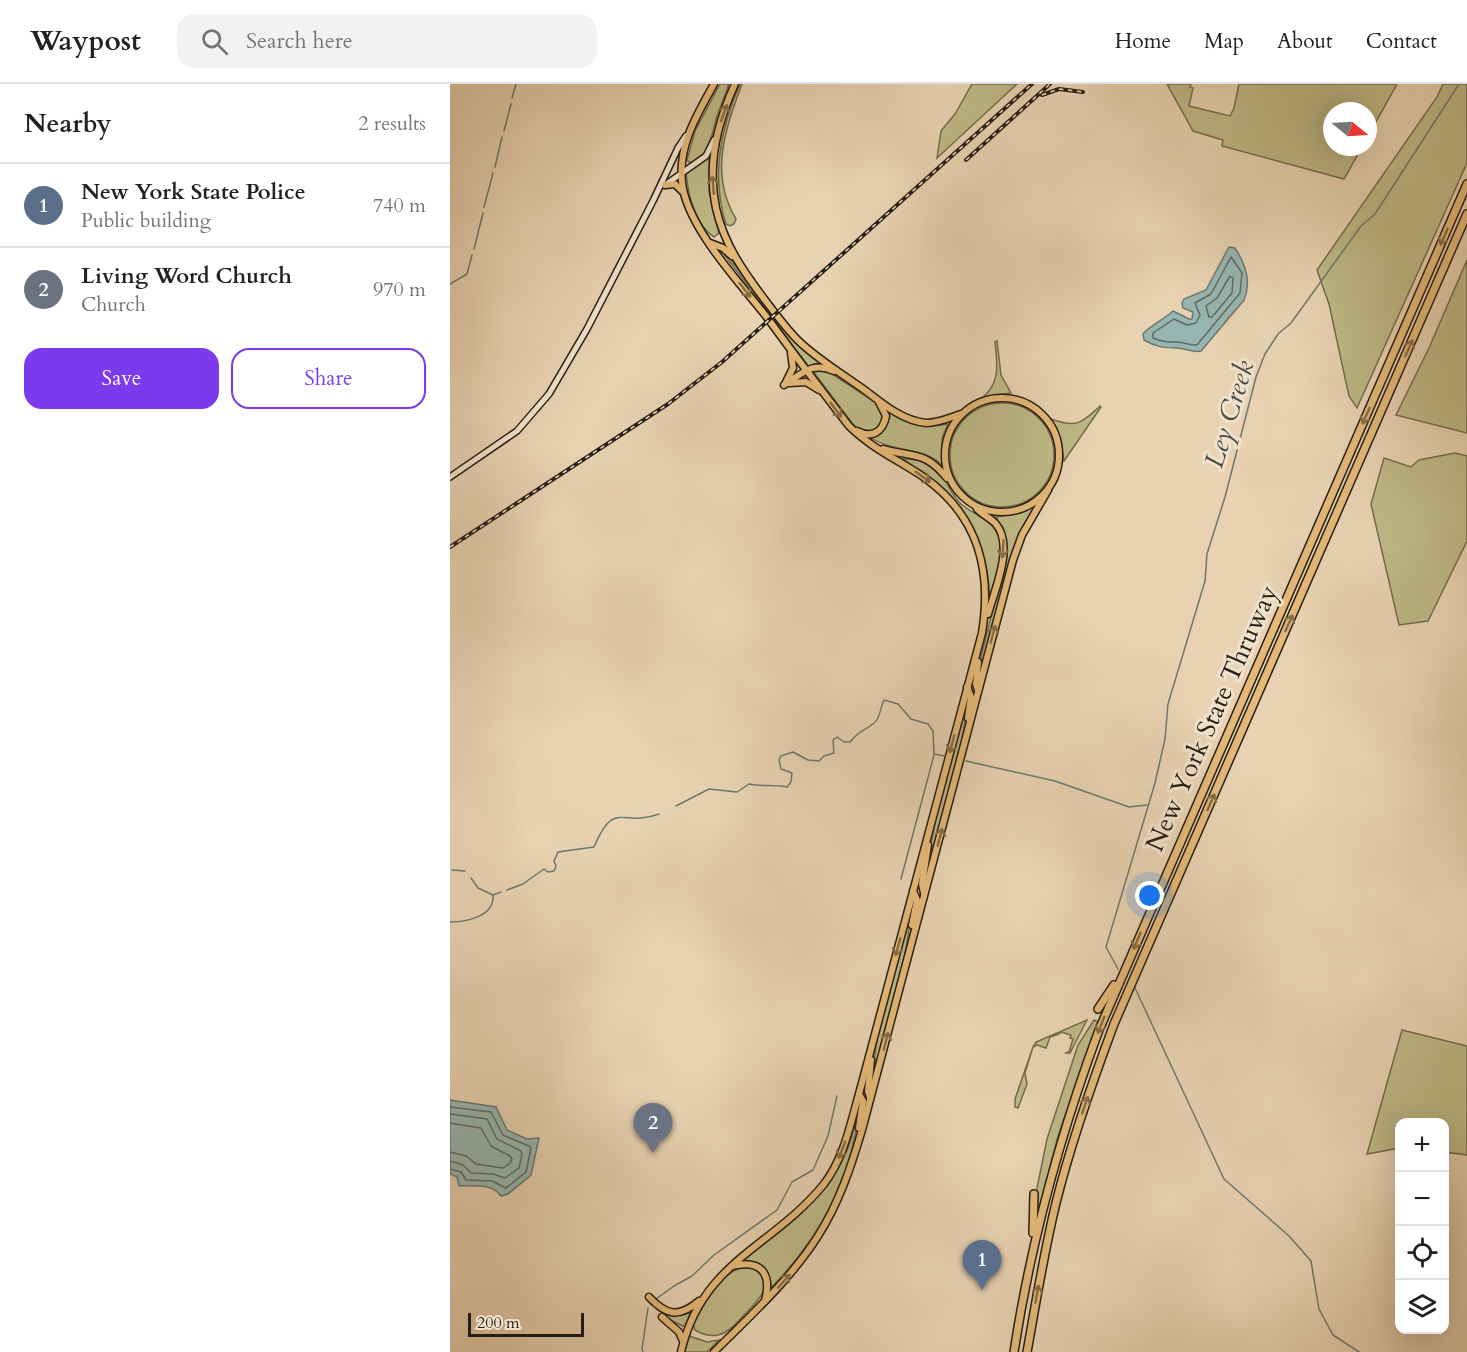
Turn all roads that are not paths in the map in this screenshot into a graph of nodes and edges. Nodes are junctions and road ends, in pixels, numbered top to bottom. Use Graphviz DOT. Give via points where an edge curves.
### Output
graph roads {
  1 [pos="714,84"];
  2 [pos="733,86"];
  3 [pos="689,132"];
  4 [pos="717,134"];
  5 [pos="681,173"];
  6 [pos="1467,184"];
  7 [pos="665,186"];
  8 [pos="683,192"];
  9 [pos="653,201"];
  10 [pos="1467,214"];
  11 [pos="710,243"];
  12 [pos="736,261"];
  13 [pos="788,346"];
  14 [pos="807,370"];
  15 [pos="847,378"];
  16 [pos="784,385"];
  17 [pos="824,394"];
  18 [pos="877,399"];
  19 [pos="961,414"];
  20 [pos="849,426"];
  21 [pos="873,446"];
  22 [pos="450,477"];
  23 [pos="950,481"];
  24 [pos="1048,490"];
  25 [pos="972,504"];
  26 [pos="982,633"];
  27 [pos="978,649"];
  28 [pos="967,687"];
  29 [pos="979,691"];
  30 [pos="966,740"];
  31 [pos="930,826"];
  32 [pos="913,891"];
  33 [pos="924,894"];
  34 [pos="908,956"];
  35 [pos="1124,971"];
  36 [pos="1098,1009"];
  37 [pos="874,1036"];
  38 [pos="859,1094"];
  39 [pos="871,1097"];
  40 [pos="855,1155"];
  41 [pos="1034,1194"];
  42 [pos="1031,1257"];
  43 [pos="731,1266"];
  44 [pos="649,1297"];
  45 [pos="702,1299"];
  46 [pos="765,1302"];
  47 [pos="662,1317"];
  48 [pos="683,1344"];
  49 [pos="681,1352"];
  50 [pos="714,1352"];
  51 [pos="1014,1352"];
  52 [pos="1027,1352"];
  1 -- 3 [label="main road"];
  4 -- 2 [label="main road, one-way"];
  3 -- 5 [label="main road"];
  3 -- 9 [label="main road"];
  4 -- 5 [label="main road" via="706,156"];
  12 -- 4 [label="main road, one-way" via="719,219 712,188"];
  5 -- 7 [label="main road"];
  5 -- 8 [label="main road"];
  6 -- 35 [label="highway, New York State Thruway, one-way"];
  7 -- 8 [label="main road" via="675,184"];
  7 -- 9 [label="main road"];
  8 -- 11 [label="main road" via="693,218"];
  9 -- 22 [label="main road" via="549,394 517,431"];
  52 -- 10 [label="highway, New York State Thruway, one-way" via="1056,1204 1111,1033"];
  11 -- 12 [label="main road" via="723,248"];
  11 -- 13 [label="main road, one-way"];
  12 -- 15 [label="main road" via="787,328"];
  13 -- 14 [label="main road"];
  13 -- 16 [label="main road" via="793,368"];
  14 -- 15 [label="main road" via="822,366"];
  14 -- 16 [label="main road"];
  14 -- 17 [label="main road"];
  15 -- 18 [label="main road"];
  16 -- 17 [label="main road" via="806,382"];
  17 -- 20 [label="main road, one-way"];
  18 -- 19 [label="main road" via="919,422 940,422"];
  18 -- 20 [label="main road" via="886,416 879,431 868,435"];
  19 -- 23 [label="main road" via="945,442 944,461"];
  19 -- 24 [label="main road" via="991,398 1017,399 1040,411 1054,431 1059,447 1055,479"];
  20 -- 21 [label="main road"];
  21 -- 23 [label="main road" via="925,458"];
  21 -- 26 [label="main road, one-way" via="938,489 970,529 985,573 987,597"];
  23 -- 25 [label="main road"];
  24 -- 25 [label="main road" via="1016,510 997,512"];
  29 -- 24 [label="main road, one-way" via="1017,547"];
  25 -- 26 [label="main road, one-way" via="995,523 1005,544"];
  26 -- 27 [label="main road"];
  27 -- 28 [label="main road"];
  27 -- 29 [label="main road"];
  28 -- 30 [label="main road" via="971,697"];
  28 -- 31 [label="main road, one-way"];
  29 -- 30 [label="main road"];
  33 -- 30 [label="main road, one-way"];
  31 -- 32 [label="main road"];
  31 -- 33 [label="main road"];
  32 -- 34 [label="main road" via="917,902"];
  32 -- 37 [label="main road, one-way"];
  33 -- 34 [label="main road"];
  39 -- 34 [label="main road, one-way"];
  35 -- 36 [label="highway"];
  35 -- 42 [label="highway, New York State Thruway, one-way" via="1068,1116"];
  37 -- 38 [label="main road"];
  37 -- 39 [label="main road" via="868,1091"];
  38 -- 40 [label="main road" via="863,1101"];
  38 -- 43 [label="main road, one-way" via="840,1154 824,1184"];
  39 -- 40 [label="main road"];
  46 -- 40 [label="main road, one-way" via="819,1234 838,1200"];
  41 -- 42 [label="highway"];
  42 -- 51 [label="highway, New York State Thruway"];
  43 -- 45 [label="main road"];
  43 -- 46 [label="main road" via="746,1263 761,1269 768,1281"];
  44 -- 45 [label="main road" via="670,1312 684,1311"];
  45 -- 48 [label="main road"];
  46 -- 50 [label="main road"];
  47 -- 48 [label="main road" via="679,1332"];
  48 -- 49 [label="main road"];
}
